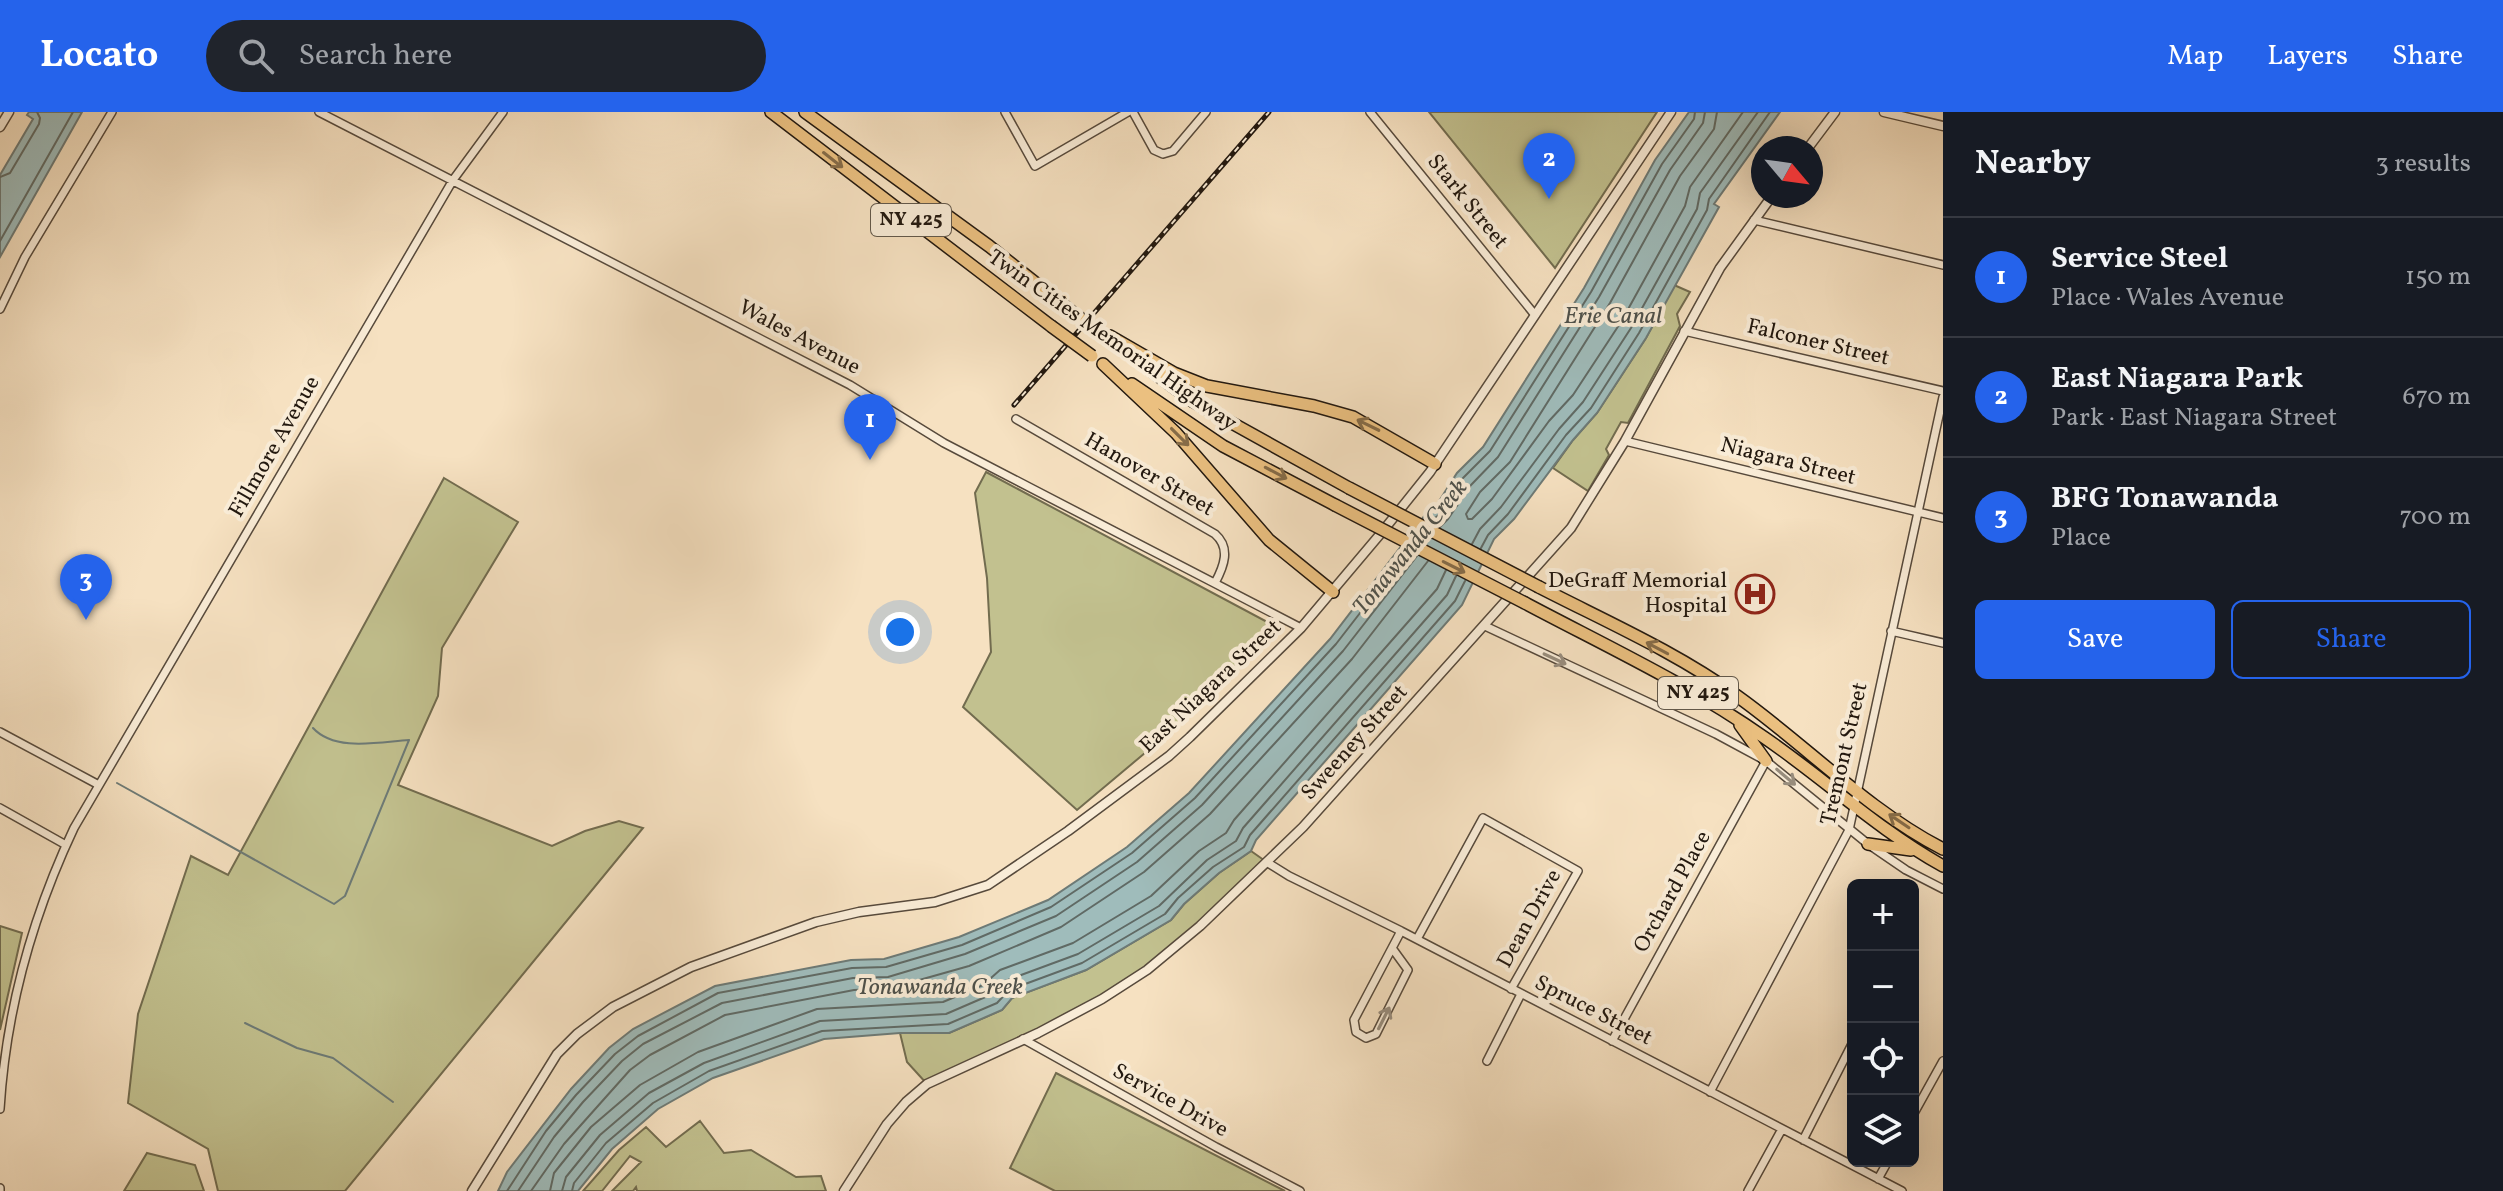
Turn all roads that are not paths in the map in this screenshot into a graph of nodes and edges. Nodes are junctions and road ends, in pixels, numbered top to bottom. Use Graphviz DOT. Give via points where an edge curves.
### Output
graph roads {
  1 [pos="9,112"];
  2 [pos="112,112"];
  3 [pos="319,112"];
  4 [pos="503,112"];
  5 [pos="771,112"];
  6 [pos="805,112"];
  7 [pos="1005,112"];
  8 [pos="1131,112"];
  9 [pos="1206,112"];
  10 [pos="1370,112"];
  11 [pos="1671,112"];
  12 [pos="1835,112"];
  13 [pos="1884,112"];
  14 [pos="1943,126"];
  15 [pos="0,127"];
  16 [pos="1817,136"];
  17 [pos="453,180"];
  18 [pos="1763,208"];
  19 [pos="1754,220"];
  20 [pos="1943,265"];
  21 [pos="0,309"];
  22 [pos="1535,315"];
  23 [pos="1684,331"];
  24 [pos="1109,338"];
  25 [pos="1103,364"];
  26 [pos="1943,394"];
  27 [pos="1016,419"];
  28 [pos="1625,441"];
  29 [pos="1435,464"];
  30 [pos="1918,512"];
  31 [pos="1943,518"];
  32 [pos="1215,583"];
  33 [pos="1333,592"];
  34 [pos="1485,626"];
  35 [pos="1301,628"];
  36 [pos="1891,631"];
  37 [pos="1943,643"];
  38 [pos="1732,716"];
  39 [pos="0,732"];
  40 [pos="1766,761"];
  41 [pos="97,784"];
  42 [pos="1857,791"];
  43 [pos="0,808"];
  44 [pos="1854,808"];
  45 [pos="1849,830"];
  46 [pos="1868,844"];
  47 [pos="66,845"];
  48 [pos="1943,849"];
  49 [pos="1917,851"];
  50 [pos="1268,863"];
  51 [pos="1943,866"];
  52 [pos="1943,889"];
  53 [pos="1401,931"];
  54 [pos="1417,939"];
  55 [pos="1392,948"];
  56 [pos="1511,989"];
  57 [pos="1521,994"];
  58 [pos="1023,1039"];
  59 [pos="1612,1041"];
  60 [pos="1847,1054"];
  61 [pos="1487,1061"];
  62 [pos="1943,1061"];
  63 [pos="1710,1092"];
  64 [pos="1919,1104"];
  65 [pos="0,1109"];
  66 [pos="1782,1129"];
  67 [pos="1803,1140"];
  68 [pos="1885,1167"];
  69 [pos="1878,1179"];
  70 [pos="472,1191"];
  71 [pos="844,1191"];
  72 [pos="1300,1191"];
  73 [pos="1748,1191"];
  74 [pos="1902,1191"];
  1 -- 15 [label="street"];
  2 -- 21 [label="street"];
  3 -- 17 [label="street, Wales Avenue"];
  4 -- 17 [label="street, Fillmore Avenue"];
  5 -- 25 [label="main road, Twin Cities Memorial Highway / NY 425, one-way, bridge"];
  6 -- 24 [label="main road, Twin Cities Memorial Highway / NY 425, bridge"];
  7 -- 8 [label="street" via="1035,166"];
  8 -- 9 [label="street" via="1154,150 1163,154 1173,151"];
  10 -- 22 [label="street, Stark Street"];
  11 -- 22 [label="street, East Niagara Street"];
  12 -- 16 [label="street"];
  13 -- 14 [label="street"];
  17 -- 32 [label="street, Wales Avenue" via="850,385 944,443"];
  17 -- 41 [label="street, Fillmore Avenue"];
  18 -- 19 [label="street, Sweeney Street"];
  19 -- 20 [label="street"];
  19 -- 23 [label="street, Sweeney Street"];
  22 -- 29 [label="street, East Niagara Street"];
  23 -- 26 [label="street, Falconer Street"];
  23 -- 28 [label="street, Sweeney Street"];
  29 -- 24 [label="main road, one-way" via="1353,417 1207,386"];
  42 -- 24 [label="main road, Twin Cities Memorial Highway / NY 425, one-way, bridge" via="1721,685 1258,440 1194,402"];
  25 -- 33 [label="main road, one-way" via="1176,433 1269,540"];
  25 -- 38 [label="main road, Twin Cities Memorial Highway / NY 425, one-way, bridge" via="1213,440"];
  26 -- 30 [label="street, Tremont Street"];
  27 -- 32 [label="street, Hanover Street" via="1215,534 1225,552"];
  28 -- 30 [label="street, Niagara Street"];
  28 -- 34 [label="street, Sweeney Street" via="1571,528"];
  29 -- 33 [label="street, East Niagara Street"];
  30 -- 31 [label="street, Niagara Street"];
  30 -- 36 [label="street, Tremont Street"];
  32 -- 35 [label="street, Wales Avenue"];
  33 -- 35 [label="street, East Niagara Street"];
  34 -- 40 [label="street, one-way"];
  34 -- 50 [label="street, Sweeney Street"];
  35 -- 70 [label="street, East Niagara Street" via="1169,756 988,885 935,902 840,916 750,945 691,967 604,1013 557,1054"];
  36 -- 37 [label="street"];
  36 -- 42 [label="street, Tremont Street"];
  38 -- 40 [label="main road"];
  38 -- 44 [label="main road, Twin Cities Memorial Highway / NY 425"];
  39 -- 41 [label="street"];
  40 -- 45 [label="street, one-way"];
  40 -- 59 [label="street, Orchard Place"];
  41 -- 47 [label="street, Fillmore Avenue"];
  42 -- 44 [label="street, Tremont Street"];
  48 -- 42 [label="main road, Twin Cities Memorial Highway / NY 425, one-way"];
  43 -- 47 [label="street"];
  44 -- 45 [label="street, Tremont Street"];
  44 -- 49 [label="main road, Twin Cities Memorial Highway / NY 425"];
  45 -- 46 [label="street"];
  45 -- 63 [label="street, Tremont Street"];
  46 -- 49 [label="main road"];
  46 -- 52 [label="street"];
  47 -- 65 [label="street, Fillmore Avenue" via="19,978"];
  49 -- 51 [label="main road, Twin Cities Memorial Highway / NY 425"];
  50 -- 53 [label="street, Spruce Street"];
  50 -- 58 [label="street, Sweeney Street" via="1147,970"];
  53 -- 54 [label="street, Spruce Street"];
  53 -- 55 [label="street"];
  54 -- 56 [label="street, Spruce Street"];
  54 -- 56 [label="street, Dean Drive" via="1483,818 1578,871"];
  55 -- 55 [label="street, one-way" via="1354,1020 1356,1032 1366,1038 1376,1034 1408,970"];
  56 -- 57 [label="street, Spruce Street"];
  57 -- 59 [label="street, Spruce Street"];
  57 -- 61 [label="street"];
  58 -- 71 [label="street, Sweeney Street" via="916,1093 887,1124"];
  58 -- 72 [label="street, Service Drive"];
  59 -- 63 [label="street, Spruce Street"];
  60 -- 67 [label="street"];
  62 -- 64 [label="street"];
  63 -- 66 [label="street, Spruce Street"];
  66 -- 67 [label="street, Spruce Street"];
  66 -- 73 [label="street"];
  67 -- 69 [label="street, Spruce Street"];
  68 -- 69 [label="street"];
  69 -- 74 [label="street, Spruce Street"];
}
